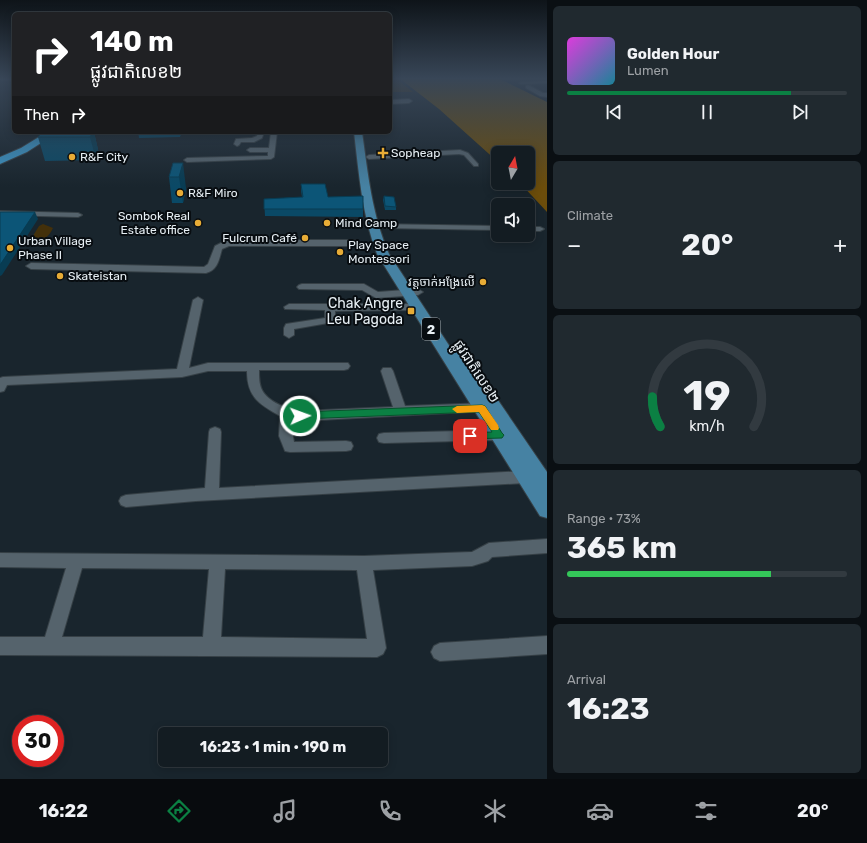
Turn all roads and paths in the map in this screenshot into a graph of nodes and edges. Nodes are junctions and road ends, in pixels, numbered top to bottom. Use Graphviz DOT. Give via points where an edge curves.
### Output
graph roads {
  1 [pos="36,134"];
  2 [pos="42,134"];
  3 [pos="48,134"];
  4 [pos="261,134"];
  5 [pos="274,134"];
  6 [pos="358,134"];
  7 [pos="365,134"];
  8 [pos="28,142"];
  9 [pos="237,144"];
  10 [pos="250,150"];
  11 [pos="272,150"];
  12 [pos="2,151"];
  13 [pos="205,152"];
  14 [pos="369,157"];
  15 [pos="386,157"];
  16 [pos="232,158"];
  17 [pos="443,158"];
  18 [pos="0,160"];
  19 [pos="187,160"];
  20 [pos="476,165"];
  21 [pos="368,173"];
  22 [pos="373,211"];
  23 [pos="0,213"];
  24 [pos="78,215"];
  25 [pos="380,226"];
  26 [pos="491,228"];
  27 [pos="535,229"];
  28 [pos="540,229"];
  29 [pos="354,243"];
  30 [pos="31,266"];
  31 [pos="302,287"];
  32 [pos="413,292"];
  33 [pos="373,294"];
  34 [pos="198,300"];
  35 [pos="330,307"];
  36 [pos="416,307"];
  37 [pos="289,308"];
  38 [pos="366,308"];
  39 [pos="290,335"];
  40 [pos="344,366"];
  41 [pos="253,368"];
  42 [pos="387,371"];
  43 [pos="182,373"];
  44 [pos="0,388"];
  45 [pos="488,407"];
  46 [pos="401,412"];
  47 [pos="287,414"];
  48 [pos="215,432"];
  49 [pos="499,435"];
  50 [pos="384,438"];
  51 [pos="346,446"];
  52 [pos="525,477"];
  53 [pos="547,486"];
  54 [pos="212,495"];
  55 [pos="126,501"];
  56 [pos="547,510"];
  57 [pos="547,546"];
  58 [pos="0,560"];
  59 [pos="76,561"];
  60 [pos="218,561"];
  61 [pos="364,563"];
  62 [pos="547,645"];
  63 [pos="0,646"];
  64 [pos="52,646"];
  65 [pos="211,646"];
  66 [pos="440,652"];
  1 -- 8 [label="highway"];
  2 -- 8 [label="highway"];
  3 -- 8 [label="highway"];
  4 -- 9 [label="street" via="254,140 238,140"];
  5 -- 11 [label="street"];
  6 -- 21 [label="main road, ផ្លូវជាតិលេខ២ / 2"];
  7 -- 14 [label="main road, ផ្លូវជាតិលេខ២ / 2"];
  8 -- 12 [label="highway"];
  8 -- 18 [label="highway"];
  10 -- 11 [label="street"];
  11 -- 16 [label="street" via="269,158"];
  13 -- 16 [label="street" via="233,152"];
  14 -- 15 [label="street"];
  14 -- 21 [label="main road, ផ្លូវជាតិលេខ២ / 2"];
  15 -- 17 [label="street"];
  15 -- 20 [label="street" via="460,152 466,154"];
  16 -- 19 [label="street"];
  21 -- 22 [label="main road, ផ្លូវជាតិលេខ២ / 2"];
  22 -- 25 [label="main road, ផ្លូវជាតិលេខ២ / 2"];
  22 -- 32 [label="main road, ផ្លូវជាតិលេខ២ / 2" via="373,231 378,244 387,261"];
  23 -- 24 [label="street"];
  25 -- 26 [label="street"];
  25 -- 32 [label="main road, ផ្លូវជាតិលេខ២ / 2"];
  27 -- 28 [label="street"];
  29 -- 30 [label="street" via="227,243 218,248 213,266 206,270"];
  31 -- 33 [label="street" via="364,287"];
  32 -- 33 [label="street"];
  32 -- 36 [label="main road, ផ្លូវជាតិលេខ២ / 2"];
  32 -- 45 [label="main road, ផ្លូវជាតិលេខ២ / 2"];
  33 -- 38 [label="street" via="367,299"];
  34 -- 43 [label="street"];
  35 -- 37 [label="street"];
  35 -- 38 [label="street"];
  35 -- 39 [label="street" via="330,320 290,326"];
  36 -- 38 [label="street"];
  36 -- 45 [label="main road, ផ្លូវជាតិលេខ២ / 2"];
  40 -- 41 [label="street"];
  41 -- 43 [label="street" via="208,367"];
  41 -- 47 [label="street" via="256,391 265,402"];
  42 -- 46 [label="street"];
  43 -- 44 [label="street" via="3,381"];
  45 -- 46 [label="street"];
  45 -- 49 [label="main road, ផ្លូវជាតិលេខ២ / 2"];
  45 -- 53 [label="main road, ផ្លូវជាតិលេខ២ / 2"];
  46 -- 47 [label="street" via="300,416"];
  47 -- 51 [label="street" via="286,437 290,447"];
  48 -- 54 [label="street"];
  49 -- 50 [label="street"];
  49 -- 52 [label="main road, ផ្លូវជាតិលេខ២ / 2"];
  52 -- 54 [label="street"];
  52 -- 56 [label="main road, ផ្លូវជាតិលេខ២ / 2"];
  54 -- 55 [label="street"];
  57 -- 61 [label="street" via="489,550 482,556 472,559"];
  58 -- 59 [label="street"];
  59 -- 60 [label="street"];
  59 -- 64 [label="street"];
  60 -- 61 [label="street"];
  60 -- 65 [label="street"];
  61 -- 65 [label="street" via="377,648"];
  62 -- 66 [label="street"];
  63 -- 64 [label="street"];
  64 -- 65 [label="street"];
}
